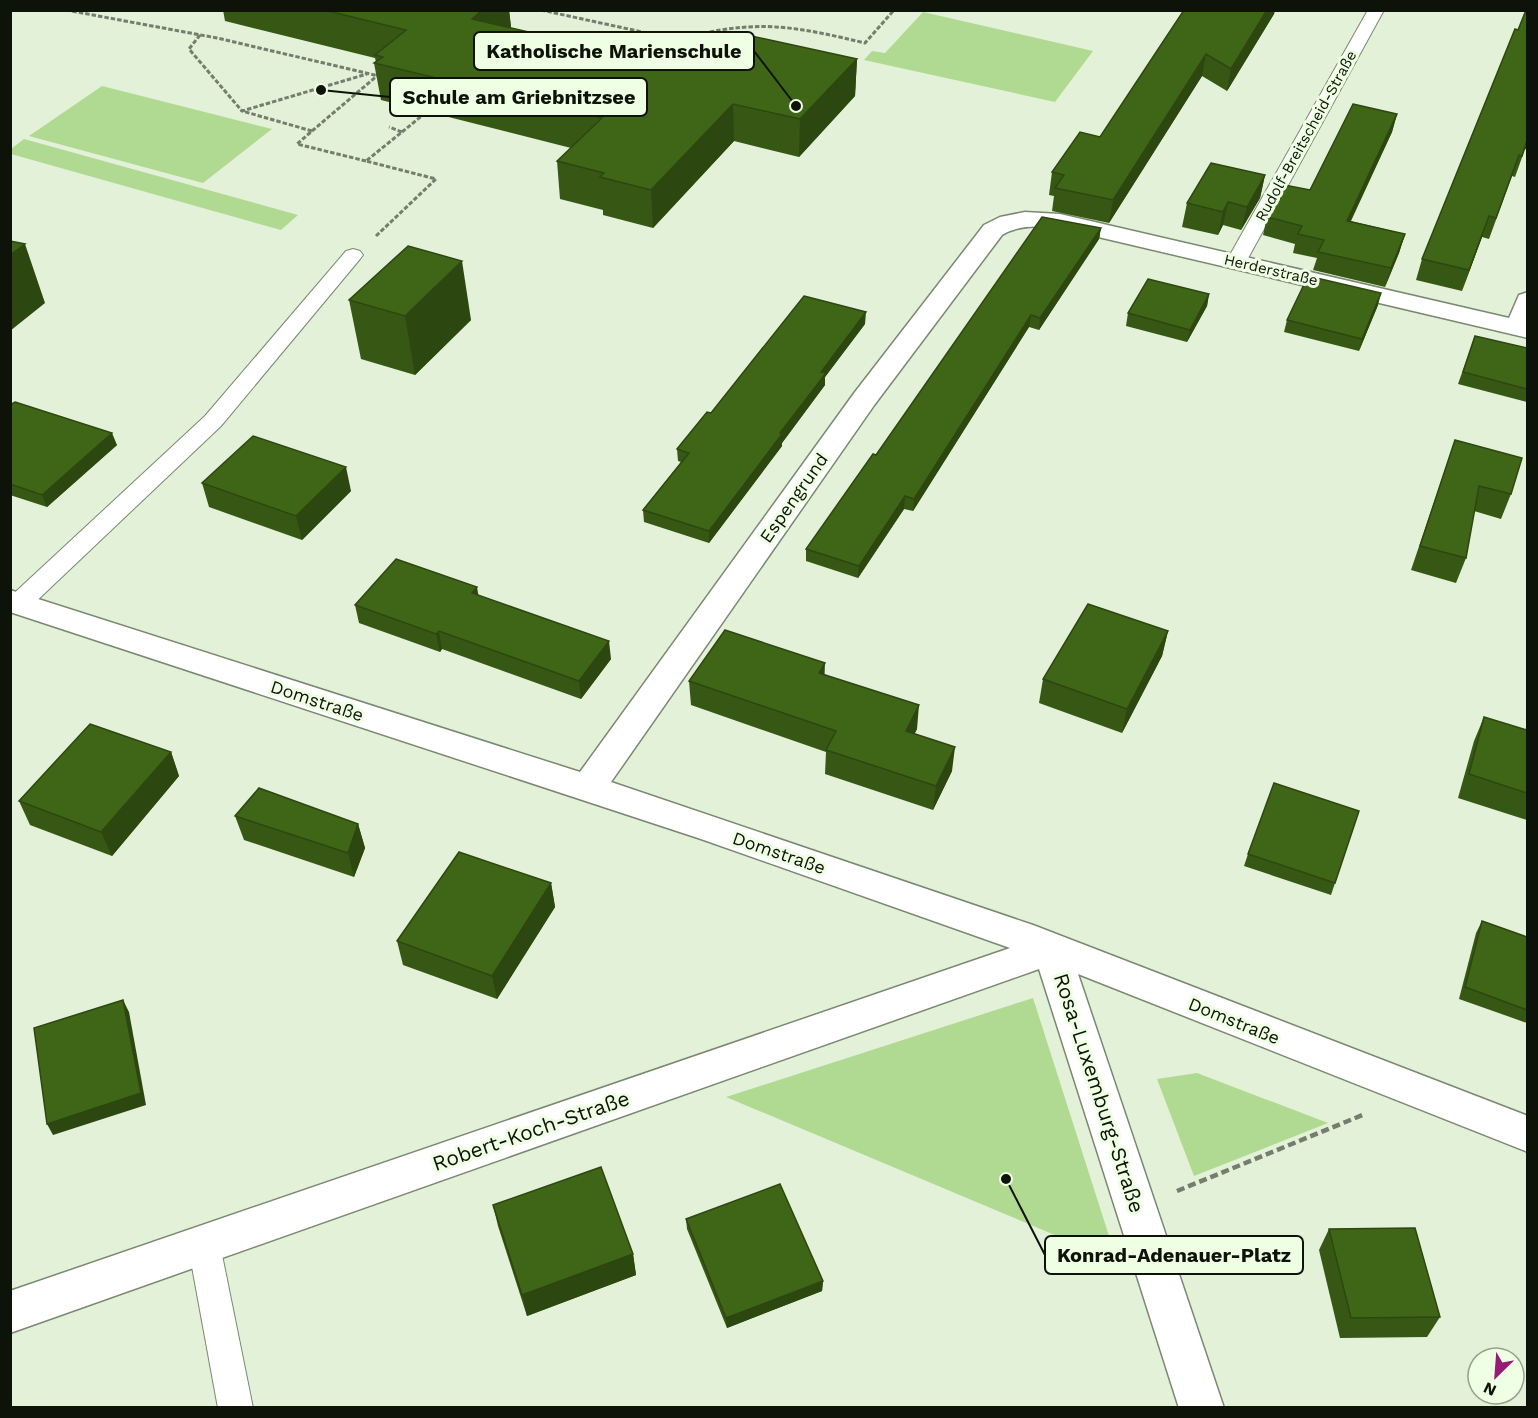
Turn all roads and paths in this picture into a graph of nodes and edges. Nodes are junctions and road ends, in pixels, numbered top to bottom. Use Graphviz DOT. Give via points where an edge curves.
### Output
graph roads {
  1 [pos="66,10"];
  2 [pos="541,10"];
  3 [pos="894,10"];
  4 [pos="1376,10"];
  5 [pos="200,35"];
  6 [pos="386,69"];
  7 [pos="368,74"];
  8 [pos="377,76"];
  9 [pos="385,78"];
  10 [pos="436,105"];
  11 [pos="242,111"];
  12 [pos="389,127"];
  13 [pos="312,131"];
  14 [pos="402,132"];
  15 [pos="366,161"];
  16 [pos="1013,220"];
  17 [pos="353,255"];
  18 [pos="1236,261"];
  19 [pos="1527,300"];
  20 [pos="1523,329"];
  21 [pos="14,602"];
  22 [pos="588,788"];
  23 [pos="1052,949"];
  24 [pos="1416,1093"];
  25 [pos="1527,1134"];
  26 [pos="1138,1208"];
  27 [pos="204,1245"];
  28 [pos="10,1312"];
  29 [pos="236,1407"];
  30 [pos="1202,1407"];
  1 -- 5 [label="path"];
  2 -- 3 [label="path" via="679,40 751,23 788,26 865,43"];
  4 -- 18 [label="lane, Rudolf-Breitscheid-Straße"];
  5 -- 7 [label="path"];
  5 -- 11 [label="path" via="189,49"];
  6 -- 8 [label="path"];
  7 -- 8 [label="path"];
  7 -- 11 [label="path"];
  8 -- 9 [label="path"];
  8 -- 13 [label="path"];
  10 -- 14 [label="path"];
  11 -- 13 [label="path"];
  12 -- 14 [label="path"];
  13 -- 15 [label="path" via="297,144"];
  14 -- 15 [label="path"];
  15 -- 17 [label="path" via="436,179"];
  16 -- 18 [label="street, Herderstraße" via="1060,221"];
  16 -- 22 [label="street, Espengrund" via="993,230 865,398"];
  17 -- 21 [label="lane, Domstraße" via="213,421"];
  18 -- 20 [label="street, Herderstraße"];
  19 -- 20 [label="street"];
  21 -- 22 [label="street, Domstraße"];
  22 -- 23 [label="street, Domstraße" via="949,910"];
  23 -- 24 [label="street, Domstraße"];
  23 -- 26 [label="street, Rosa-Luxemburg-Straße"];
  23 -- 27 [label="street, Robert-Koch-Straße"];
  24 -- 25 [label="street, Domstraße"];
  24 -- 26 [label="path"];
  26 -- 30 [label="street, Rosa-Luxemburg-Straße"];
  27 -- 28 [label="street, Robert-Koch-Straße"];
  27 -- 29 [label="lane"];
}
